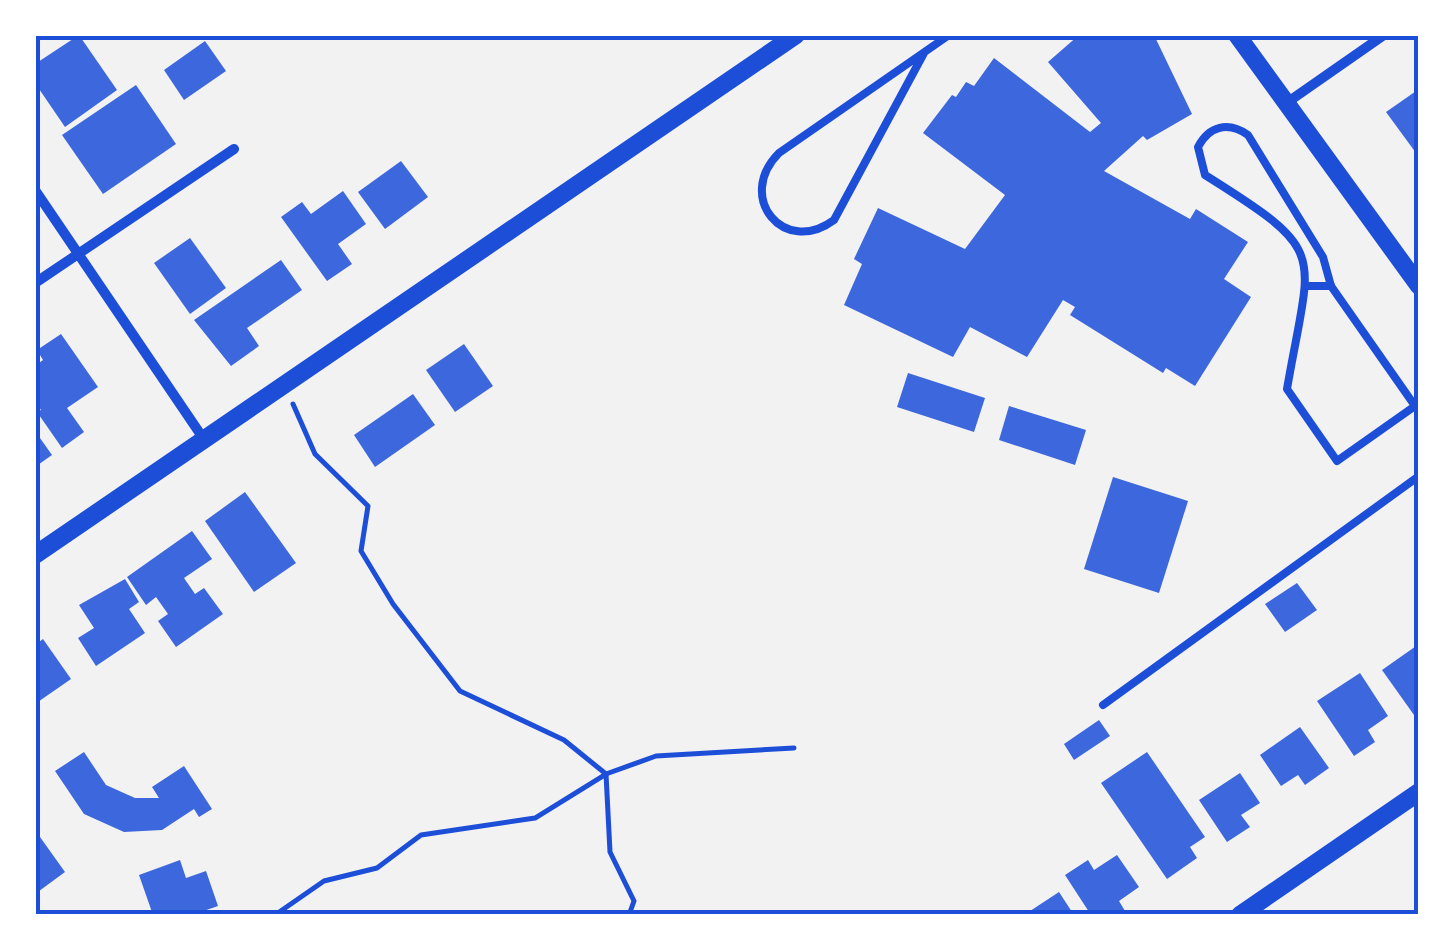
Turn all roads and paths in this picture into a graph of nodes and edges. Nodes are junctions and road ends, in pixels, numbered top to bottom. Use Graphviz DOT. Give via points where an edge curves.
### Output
graph roads {
  1 [pos="796,35"];
  2 [pos="949,35"];
  3 [pos="1237,35"];
  4 [pos="1384,35"];
  5 [pos="924,52"];
  6 [pos="1285,104"];
  7 [pos="234,149"];
  8 [pos="35,190"];
  9 [pos="78,253"];
  10 [pos="35,283"];
  11 [pos="1305,286"];
  12 [pos="1331,286"];
  13 [pos="1419,286"];
  14 [pos="284,383"];
  15 [pos="1417,405"];
  16 [pos="203,438"];
  17 [pos="1419,476"];
  18 [pos="35,555"];
  19 [pos="1103,705"];
  20 [pos="794,748"];
  21 [pos="606,774"];
  22 [pos="1419,792"];
  23 [pos="276,915"];
  24 [pos="628,915"];
  25 [pos="1240,915"];
  1 -- 14 [label="street"];
  2 -- 5 [label="lane"];
  3 -- 6 [label="street"];
  4 -- 6 [label="street"];
  5 -- 5 [label="lane" via="769,164 762,176 763,204 782,226 809,232 834,220"];
  6 -- 13 [label="street"];
  7 -- 9 [label="street"];
  8 -- 9 [label="street"];
  9 -- 10 [label="street"];
  9 -- 16 [label="street"];
  11 -- 12 [label="lane"];
  11 -- 12 [label="lane" via="1304,253 1291,233 1199,167 1198,147 1210,131 1230,126 1248,135 1323,257"];
  11 -- 15 [label="lane" via="1286,389 1337,461"];
  12 -- 15 [label="lane"];
  14 -- 16 [label="street"];
  14 -- 21 [label="path" via="315,454 368,506 362,551 460,692 564,740"];
  16 -- 18 [label="street"];
  17 -- 19 [label="lane"];
  20 -- 21 [label="path" via="656,756"];
  21 -- 23 [label="path" via="536,818 421,835 377,868 324,881"];
  21 -- 24 [label="path" via="610,852 634,901"];
  22 -- 25 [label="street"];
}
